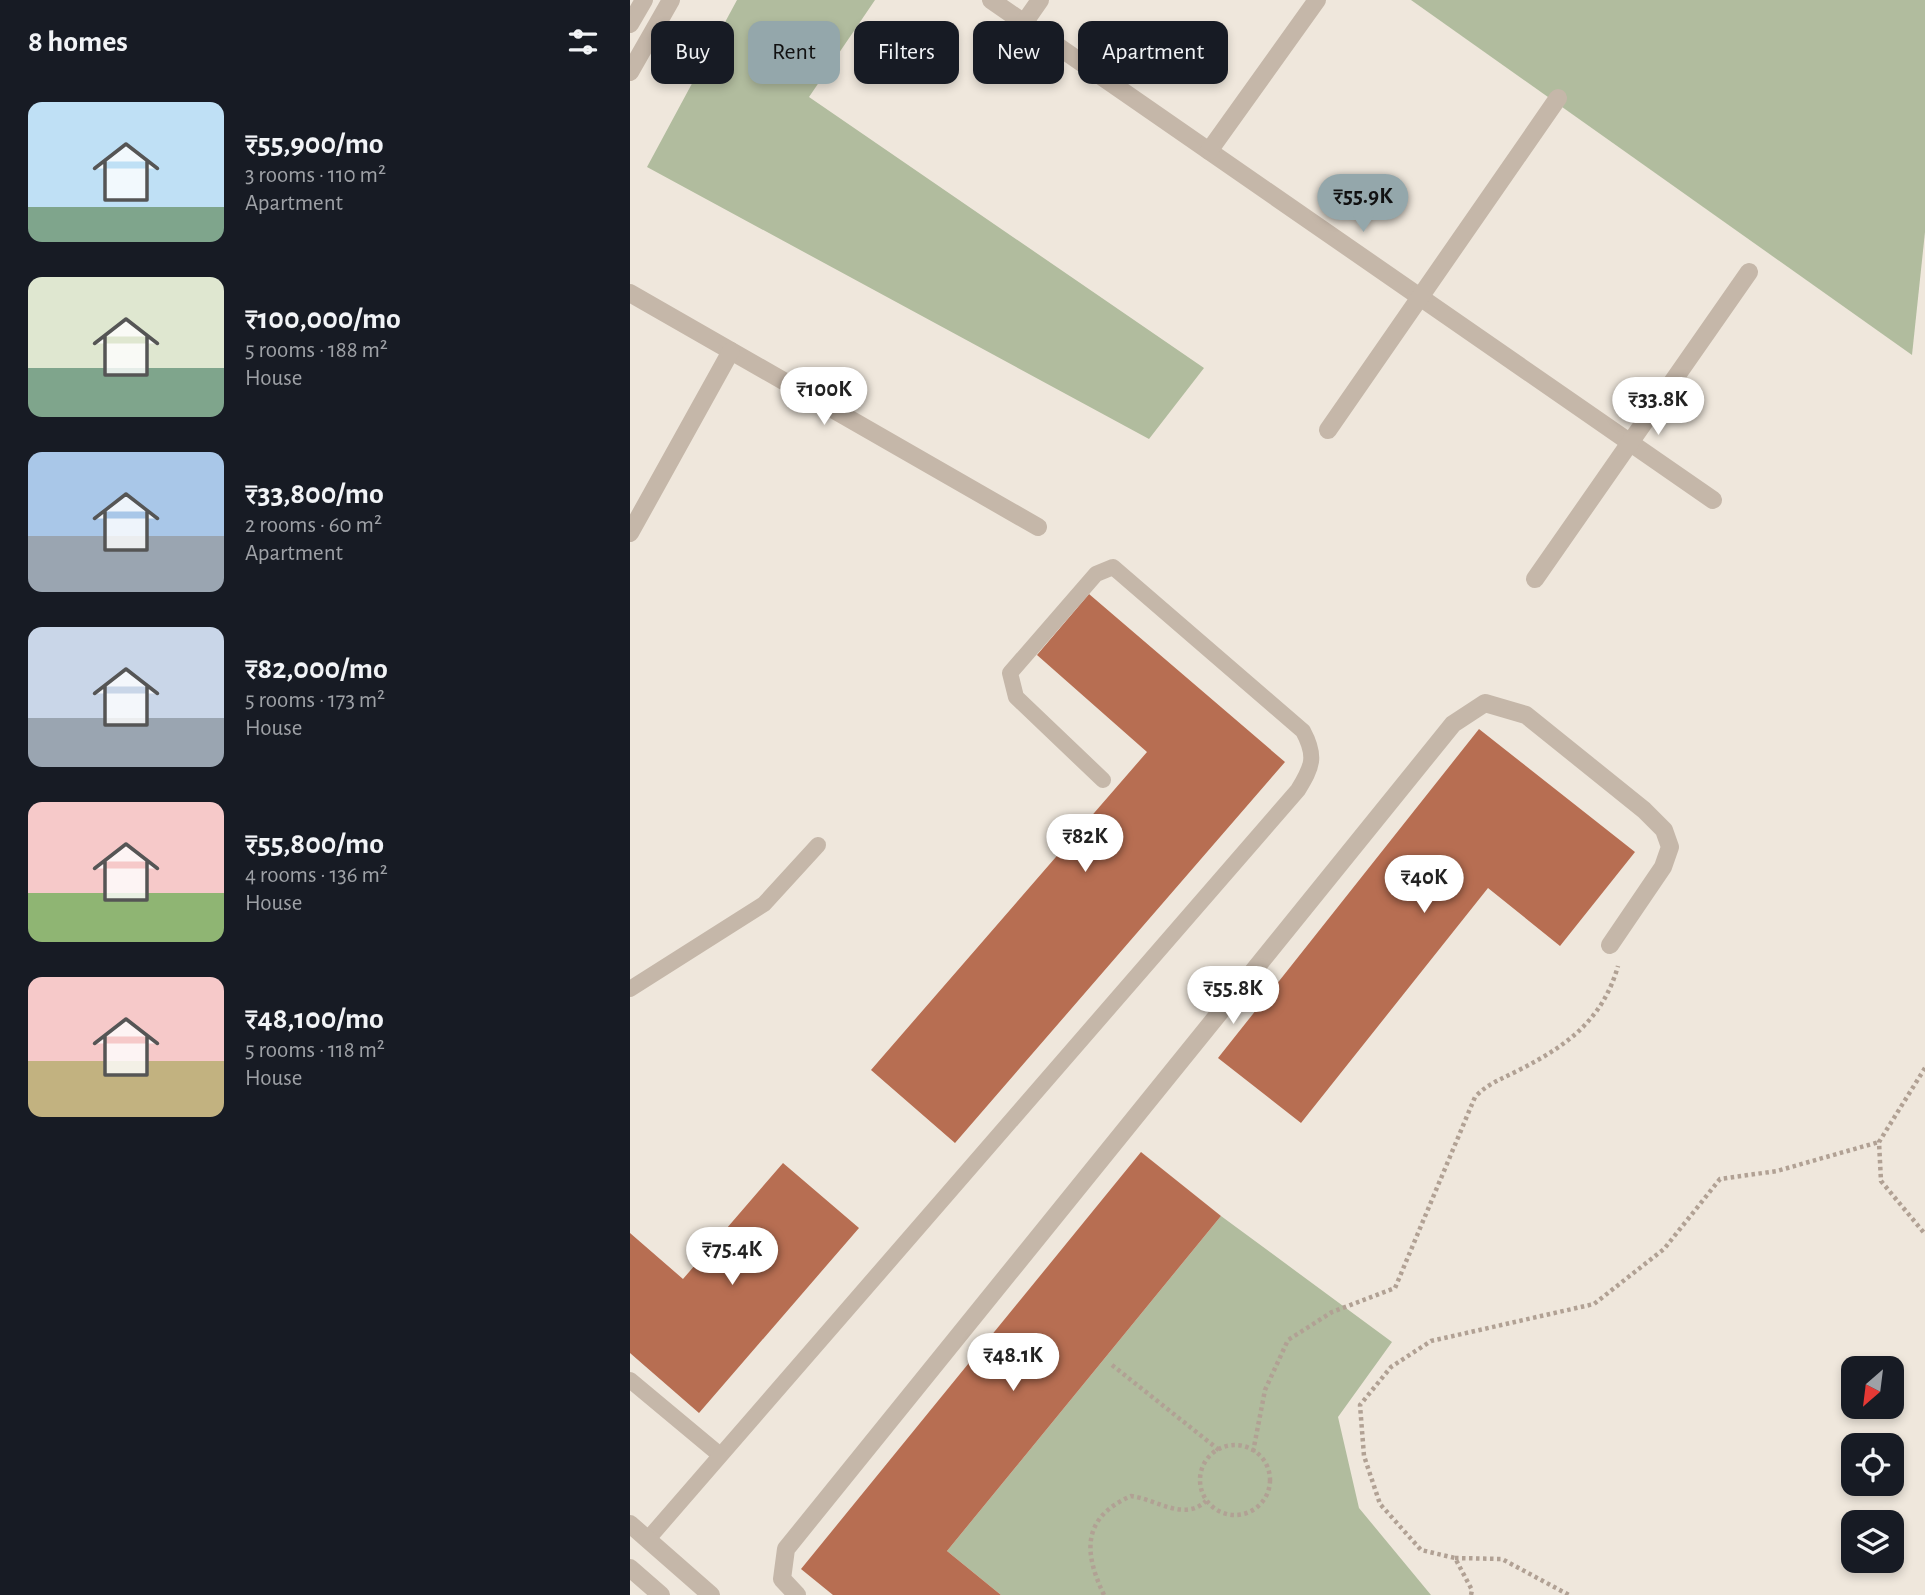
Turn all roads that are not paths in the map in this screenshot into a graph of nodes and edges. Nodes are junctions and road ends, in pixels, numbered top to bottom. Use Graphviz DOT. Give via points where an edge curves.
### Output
graph roads {
  1 [pos="644,0"];
  2 [pos="671,0"];
  3 [pos="991,0"];
  4 [pos="1040,0"];
  5 [pos="1317,0"];
  6 [pos="1021,21"];
  7 [pos="1025,21"];
  8 [pos="630,24"];
  9 [pos="1064,51"];
  10 [pos="630,72"];
  11 [pos="1558,98"];
  12 [pos="1209,151"];
  13 [pos="1749,272"];
  14 [pos="630,293"];
  15 [pos="1420,298"];
  16 [pos="732,351"];
  17 [pos="1328,430"];
  18 [pos="1630,443"];
  19 [pos="1713,500"];
  20 [pos="1038,527"];
  21 [pos="630,533"];
  22 [pos="1535,579"];
  23 [pos="1103,780"];
  24 [pos="818,845"];
  25 [pos="1615,953"];
  26 [pos="630,989"];
  27 [pos="630,1380"];
  28 [pos="720,1455"];
  29 [pos="630,1524"];
  30 [pos="648,1538"];
  31 [pos="630,1568"];
  32 [pos="661,1595"];
  33 [pos="710,1595"];
  34 [pos="797,1595"];
  1 -- 8 [label="street"];
  2 -- 10 [label="street"];
  3 -- 6 [label="street"];
  4 -- 7 [label="street"];
  5 -- 12 [label="street"];
  9 -- 12 [label="street"];
  11 -- 15 [label="street"];
  12 -- 15 [label="street"];
  13 -- 18 [label="street"];
  14 -- 16 [label="street"];
  15 -- 17 [label="street"];
  15 -- 18 [label="street"];
  16 -- 20 [label="street"];
  16 -- 21 [label="street"];
  18 -- 19 [label="street"];
  18 -- 22 [label="street"];
  23 -- 28 [label="lane" via="1016,697 1010,673 1096,574 1113,567 1303,731 1312,748 1310,770 1298,790"];
  24 -- 26 [label="lane" via="764,904"];
  25 -- 34 [label="street" via="1663,867 1670,847 1664,830 1526,715 1485,704 1469,712 1453,724 786,1549 782,1579"];
  27 -- 28 [label="lane"];
  28 -- 30 [label="lane"];
  29 -- 30 [label="street"];
  30 -- 33 [label="street"];
  31 -- 32 [label="street"];
}
